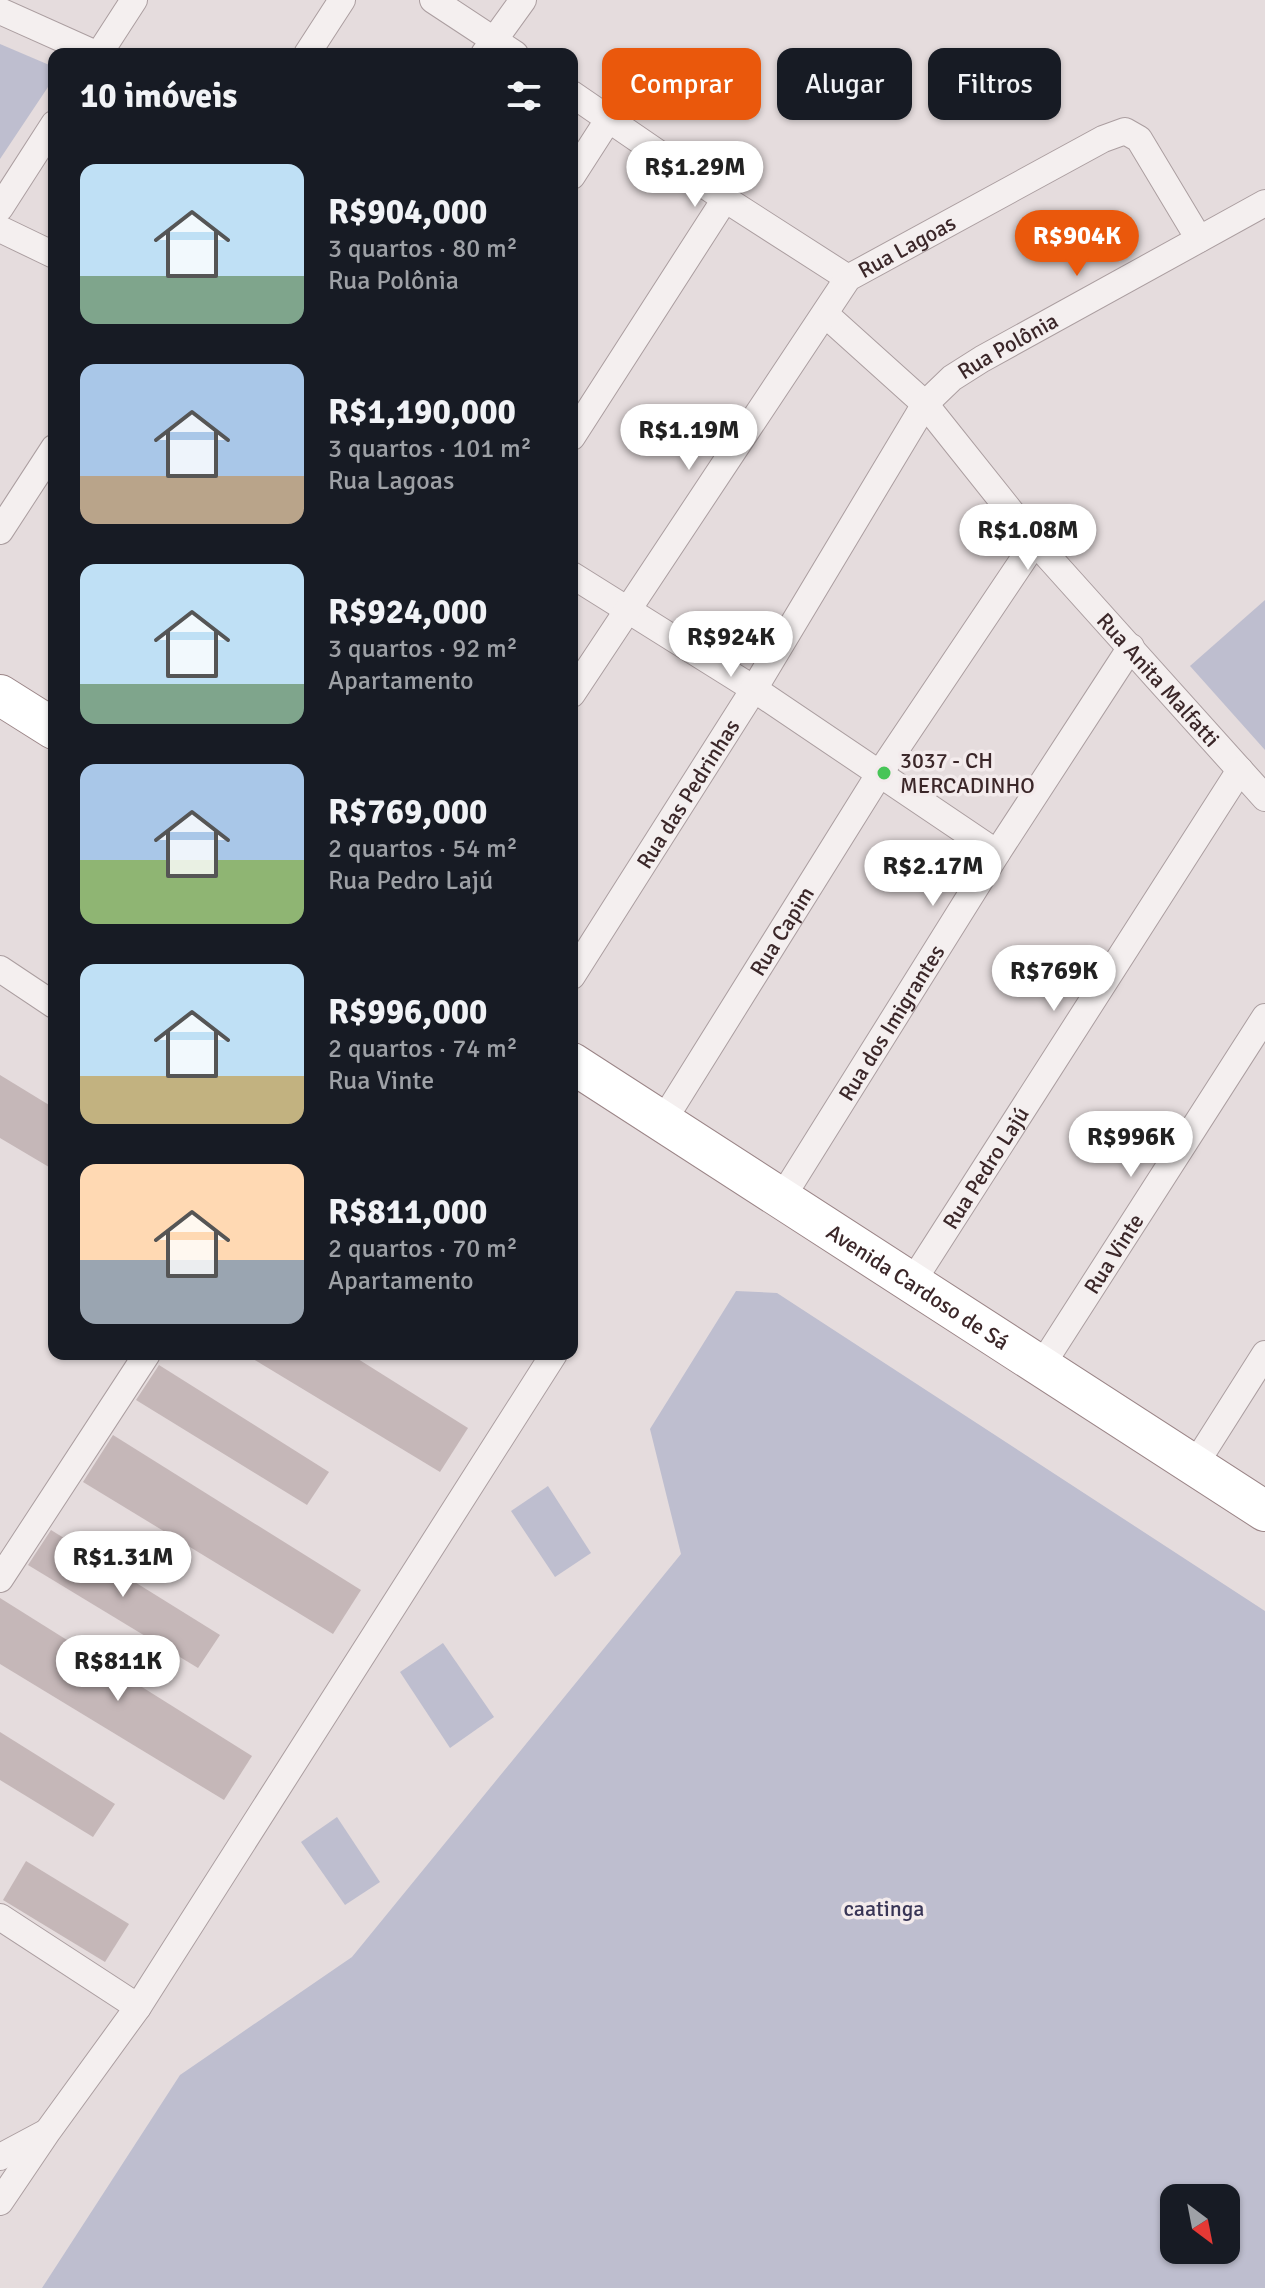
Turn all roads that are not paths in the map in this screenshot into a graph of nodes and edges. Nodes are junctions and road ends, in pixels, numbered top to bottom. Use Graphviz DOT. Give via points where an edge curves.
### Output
graph roads {
  1 [pos="134,0"];
  2 [pos="342,0"];
  3 [pos="433,0"];
  4 [pos="523,0"];
  5 [pos="1,6"];
  6 [pos="489,46"];
  7 [pos="86,48"];
  8 [pos="102,48"];
  9 [pos="311,48"];
  10 [pos="578,98"];
  11 [pos="602,116"];
  12 [pos="608,120"];
  13 [pos="48,133"];
  14 [pos="578,167"];
  15 [pos="725,199"];
  16 [pos="1265,203"];
  17 [pos="0,208"];
  18 [pos="0,229"];
  19 [pos="1199,239"];
  20 [pos="48,252"];
  21 [pos="848,278"];
  22 [pos="825,314"];
  23 [pos="925,404"];
  24 [pos="578,428"];
  25 [pos="48,457"];
  26 [pos="0,531"];
  27 [pos="1035,542"];
  28 [pos="578,579"];
  29 [pos="627,611"];
  30 [pos="1131,647"];
  31 [pos="578,685"];
  32 [pos="754,689"];
  33 [pos="0,695"];
  34 [pos="48,724"];
  35 [pos="1240,770"];
  36 [pos="880,773"];
  37 [pos="1265,798"];
  38 [pos="997,853"];
  39 [pos="578,967"];
  40 [pos="0,969"];
  41 [pos="48,1001"];
  42 [pos="1265,1017"];
  43 [pos="578,1067"];
  44 [pos="663,1121"];
  45 [pos="781,1199"];
  46 [pos="911,1284"];
  47 [pos="1265,1354"];
  48 [pos="143,1360"];
  49 [pos="550,1360"];
  50 [pos="1040,1368"];
  51 [pos="1194,1466"];
  52 [pos="1265,1511"];
  53 [pos="0,1579"];
  54 [pos="0,1917"];
  55 [pos="138,2007"];
  56 [pos="48,2131"];
  57 [pos="0,2157"];
  58 [pos="0,2202"];
  1 -- 8 [label="street"];
  2 -- 9 [label="street"];
  3 -- 6 [label="street"];
  4 -- 6 [label="street"];
  5 -- 7 [label="street"];
  10 -- 11 [label="street"];
  12 -- 14 [label="street"];
  12 -- 15 [label="street"];
  13 -- 17 [label="street"];
  15 -- 21 [label="street"];
  15 -- 24 [label="street"];
  16 -- 19 [label="street, Rua Polônia"];
  18 -- 20 [label="street"];
  19 -- 21 [label="street, Rua Lagoas" via="1139,139 1125,131"];
  19 -- 23 [label="street, Rua Polônia" via="982,359"];
  21 -- 22 [label="street, Rua Lagoas"];
  22 -- 23 [label="street, Rua Anita Malfatti"];
  22 -- 29 [label="street, Rua Lagoas"];
  23 -- 27 [label="street, Rua Anita Malfatti"];
  23 -- 32 [label="street, Rua das Pedrinhas"];
  25 -- 26 [label="street"];
  27 -- 30 [label="street, Rua Anita Malfatti"];
  27 -- 36 [label="street, Rua Capim"];
  28 -- 29 [label="street"];
  29 -- 31 [label="street, Rua Lagoas"];
  29 -- 32 [label="street"];
  30 -- 35 [label="street, Rua Anita Malfatti"];
  30 -- 38 [label="street, Rua dos Imigrantes"];
  32 -- 36 [label="street"];
  32 -- 39 [label="street, Rua das Pedrinhas"];
  33 -- 34 [label="highway"];
  35 -- 37 [label="street, Rua Anita Malfatti"];
  35 -- 46 [label="street, Rua Pedro Lajú"];
  36 -- 38 [label="street"];
  36 -- 44 [label="street, Rua Capim"];
  38 -- 45 [label="street, Rua dos Imigrantes"];
  40 -- 41 [label="street"];
  42 -- 50 [label="street, Rua Vinte"];
  43 -- 44 [label="highway, Avenida Cardoso de Sá"];
  44 -- 45 [label="highway, Avenida Cardoso de Sá"];
  45 -- 46 [label="highway, Avenida Cardoso de Sá"];
  46 -- 50 [label="highway, Avenida Cardoso de Sá"];
  47 -- 51 [label="street"];
  48 -- 53 [label="street"];
  49 -- 55 [label="street"];
  50 -- 51 [label="highway, Avenida Cardoso de Sá"];
  51 -- 52 [label="highway, Avenida Cardoso de Sá"];
  54 -- 55 [label="street"];
  55 -- 56 [label="street"];
  56 -- 57 [label="street"];
  56 -- 58 [label="street"];
}
